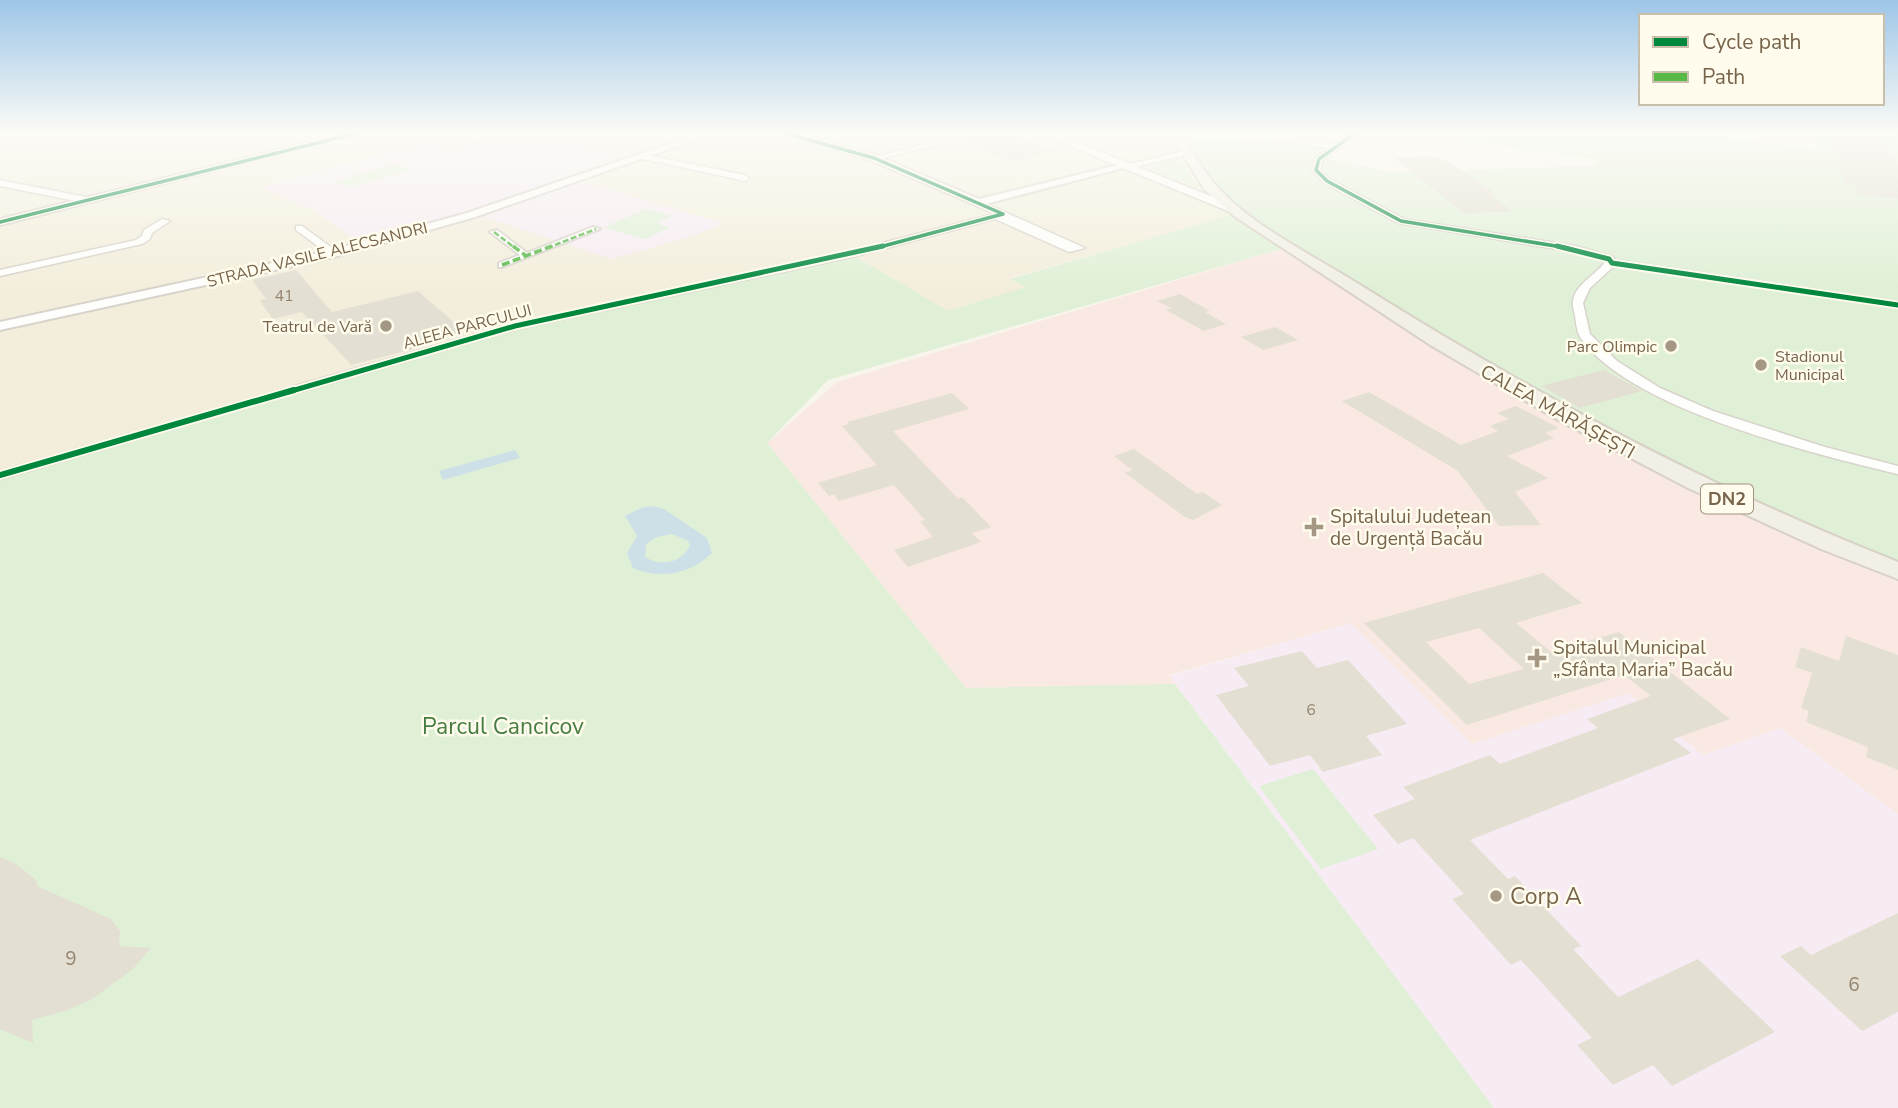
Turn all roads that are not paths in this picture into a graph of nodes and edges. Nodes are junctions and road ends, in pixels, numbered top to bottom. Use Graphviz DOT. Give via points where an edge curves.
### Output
graph roads {
  1 [pos="14,186"];
  2 [pos="144,186"];
  3 [pos="556,186"];
  4 [pos="938,186"];
  5 [pos="1047,186"];
  6 [pos="1174,186"];
  7 [pos="1209,186"];
  8 [pos="1339,186"];
  9 [pos="86,200"];
  10 [pos="978,203"];
  11 [pos="1236,211"];
  12 [pos="1000,215"];
  13 [pos="165,221"];
  14 [pos="0,222"];
  15 [pos="299,228"];
  16 [pos="596,229"];
  17 [pos="494,232"];
  18 [pos="334,253"];
  19 [pos="525,255"];
  20 [pos="1612,263"];
  21 [pos="502,265"];
  22 [pos="0,273"];
  23 [pos="1898,305"];
  24 [pos="1,324"];
  25 [pos="1898,470"];
  26 [pos="0,475"];
  27 [pos="1898,571"];
  1 -- 9 [label="street"];
  2 -- 9 [label="street"];
  3 -- 18 [label="street, STRADA VASILE ALECSANDRI"];
  4 -- 10 [label="street"];
  5 -- 10 [label="street"];
  6 -- 11 [label="main road, CALEA MĂRĂȘEȘTI"];
  7 -- 11 [label="main road, DN2"];
  8 -- 20 [label="street" via="1392,217 1576,249"];
  9 -- 14 [label="street"];
  10 -- 12 [label="street"];
  11 -- 27 [label="main road, CALEA MĂRĂȘEȘTI / DN2" via="1541,405 1723,497"];
  12 -- 12 [label="street" via="1073,250 1080,248"];
  12 -- 26 [label="street, ALEEA PARCULUI" via="844,256 515,326"];
  13 -- 22 [label="street" via="139,242"];
  15 -- 18 [label="street"];
  16 -- 19 [label="street"];
  17 -- 19 [label="street"];
  18 -- 24 [label="street, STRADA VASILE ALECSANDRI"];
  19 -- 21 [label="street"];
  20 -- 23 [label="street"];
  20 -- 25 [label="street" via="1587,285 1578,300 1578,318 1588,339 1627,372 1684,404 1744,429"];
}
